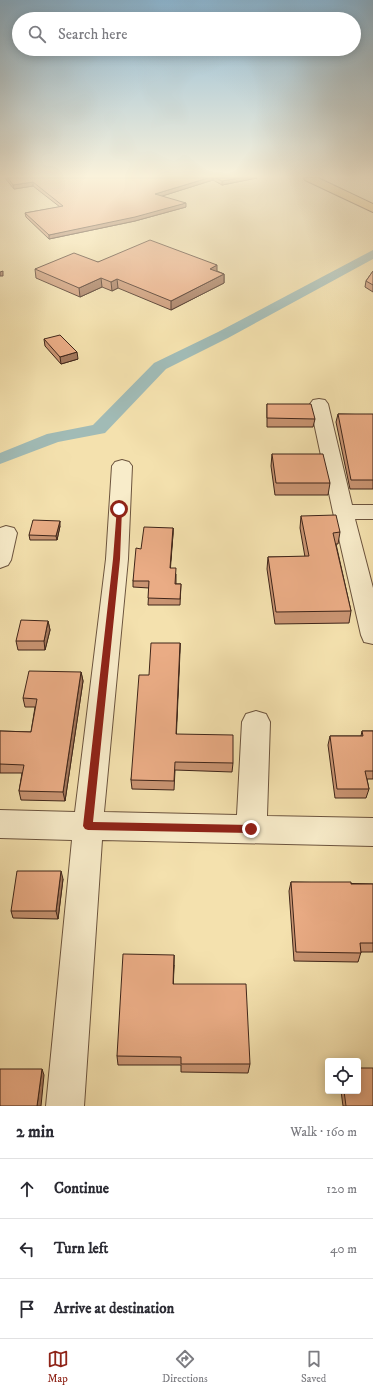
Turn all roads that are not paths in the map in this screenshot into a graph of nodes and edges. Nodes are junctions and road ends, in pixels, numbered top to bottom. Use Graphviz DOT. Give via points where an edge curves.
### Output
graph roads {
  1 [pos="319,404"];
  2 [pos="122,466"];
  3 [pos="342,512"];
  4 [pos="373,512"];
  5 [pos="6,533"];
  6 [pos="0,560"];
  7 [pos="373,635"];
  8 [pos="256,722"];
  9 [pos="0,824"];
  10 [pos="88,826"];
  11 [pos="251,829"];
  12 [pos="373,832"];
  13 [pos="65,1106"];
  1 -- 3 [label="street"];
  2 -- 10 [label="street" via="117,559"];
  3 -- 4 [label="street"];
  3 -- 7 [label="street"];
  5 -- 6 [label="street"];
  8 -- 11 [label="street"];
  9 -- 10 [label="street"];
  10 -- 11 [label="street"];
  10 -- 13 [label="street"];
  11 -- 12 [label="street"];
}
